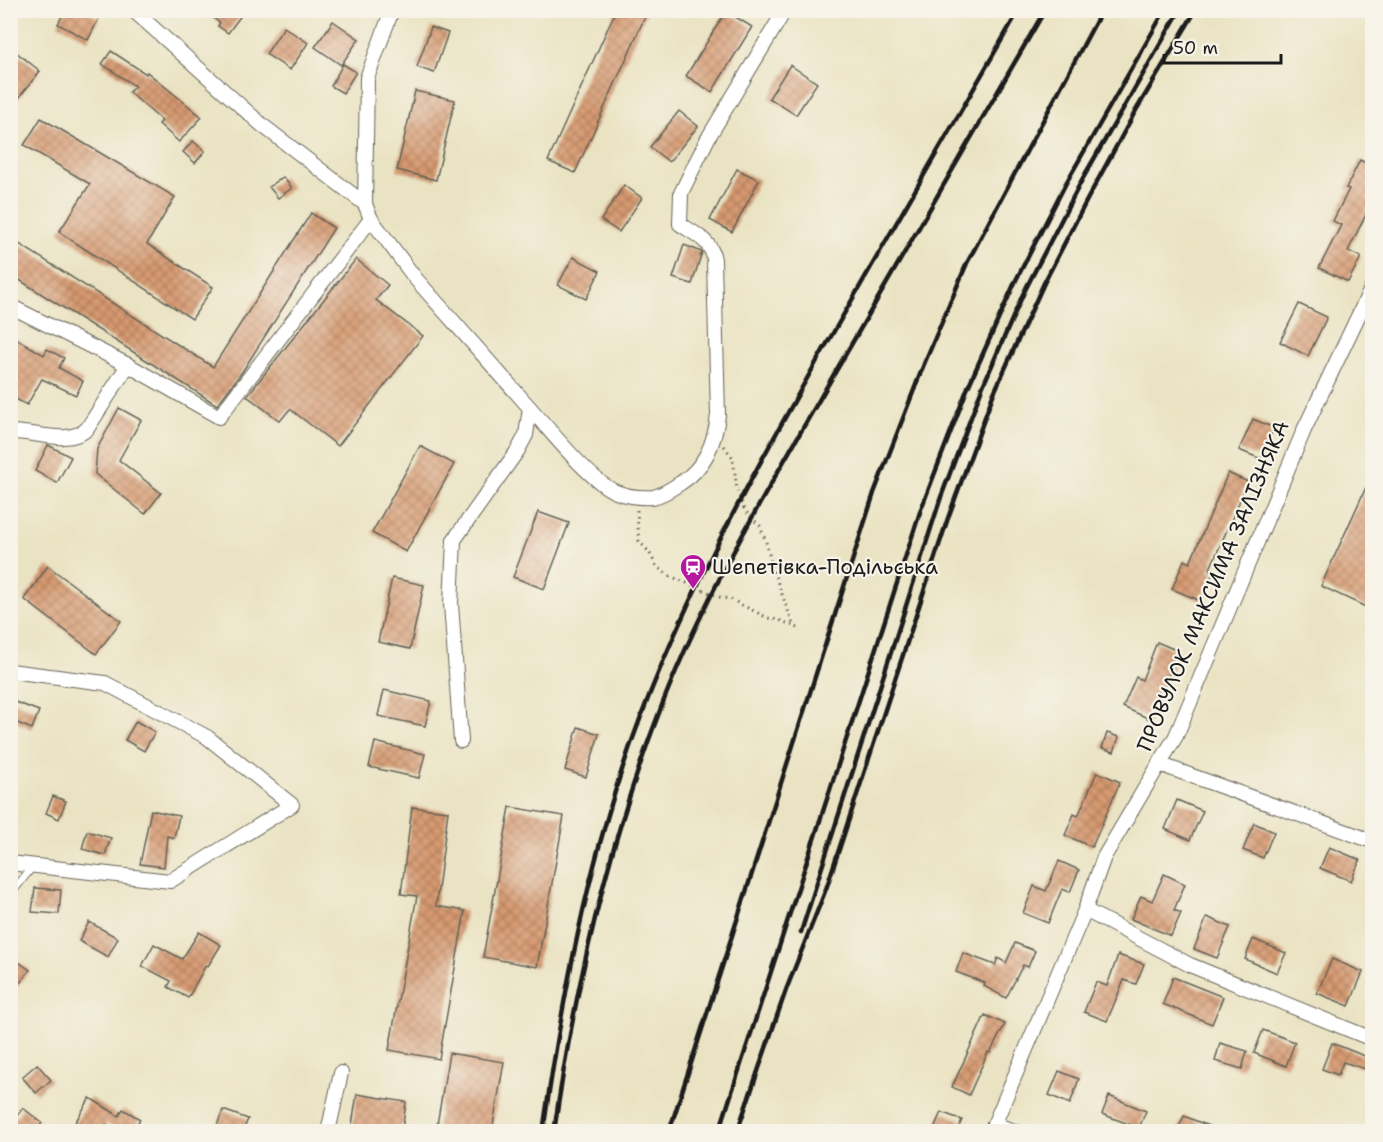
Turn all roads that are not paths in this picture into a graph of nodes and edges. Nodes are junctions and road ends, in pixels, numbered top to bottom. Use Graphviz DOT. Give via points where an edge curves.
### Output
graph roads {
  1 [pos="133,10"];
  2 [pos="392,10"];
  3 [pos="785,10"];
  4 [pos="365,204"];
  5 [pos="371,219"];
  6 [pos="1372,287"];
  7 [pos="10,306"];
  8 [pos="128,365"];
  9 [pos="530,408"];
  10 [pos="10,432"];
  11 [pos="10,671"];
  12 [pos="461,741"];
  13 [pos="1159,764"];
  14 [pos="1372,841"];
  15 [pos="10,863"];
  16 [pos="33,866"];
  17 [pos="10,895"];
  18 [pos="1085,910"];
  19 [pos="1372,1039"];
  20 [pos="341,1073"];
  21 [pos="993,1128"];
  22 [pos="328,1131"];
  23 [pos="1017,1131"];
  1 -- 4 [label="street" via="262,125"];
  2 -- 4 [label="street" via="367,78"];
  3 -- 9 [label="street" via="708,138 681,193 680,224 708,243 713,251 718,416 716,435 700,466 687,479 655,496 615,492 570,453"];
  4 -- 5 [label="street"];
  5 -- 8 [label="street" via="219,417"];
  5 -- 9 [label="street" via="415,278"];
  6 -- 13 [label="street, ПРОВУЛОК МАКСИМА ЗАЛІЗНЯКА" via="1304,430 1176,736"];
  7 -- 8 [label="street"];
  8 -- 10 [label="street" via="81,434 67,437"];
  9 -- 12 [label="street" via="526,435 518,450 454,540 451,604"];
  11 -- 16 [label="street" via="105,683 207,737 292,805 170,881"];
  13 -- 14 [label="street"];
  13 -- 18 [label="street, ПРОВУЛОК МАКСИМА ЗАЛІЗНЯКА" via="1104,857"];
  15 -- 16 [label="street"];
  16 -- 17 [label="lane"];
  18 -- 19 [label="street" via="1190,965"];
  18 -- 21 [label="street, ПРОВУЛОК МАКСИМА ЗАЛІЗНЯКА"];
  20 -- 22 [label="street"];
  21 -- 23 [label="street"];
}
